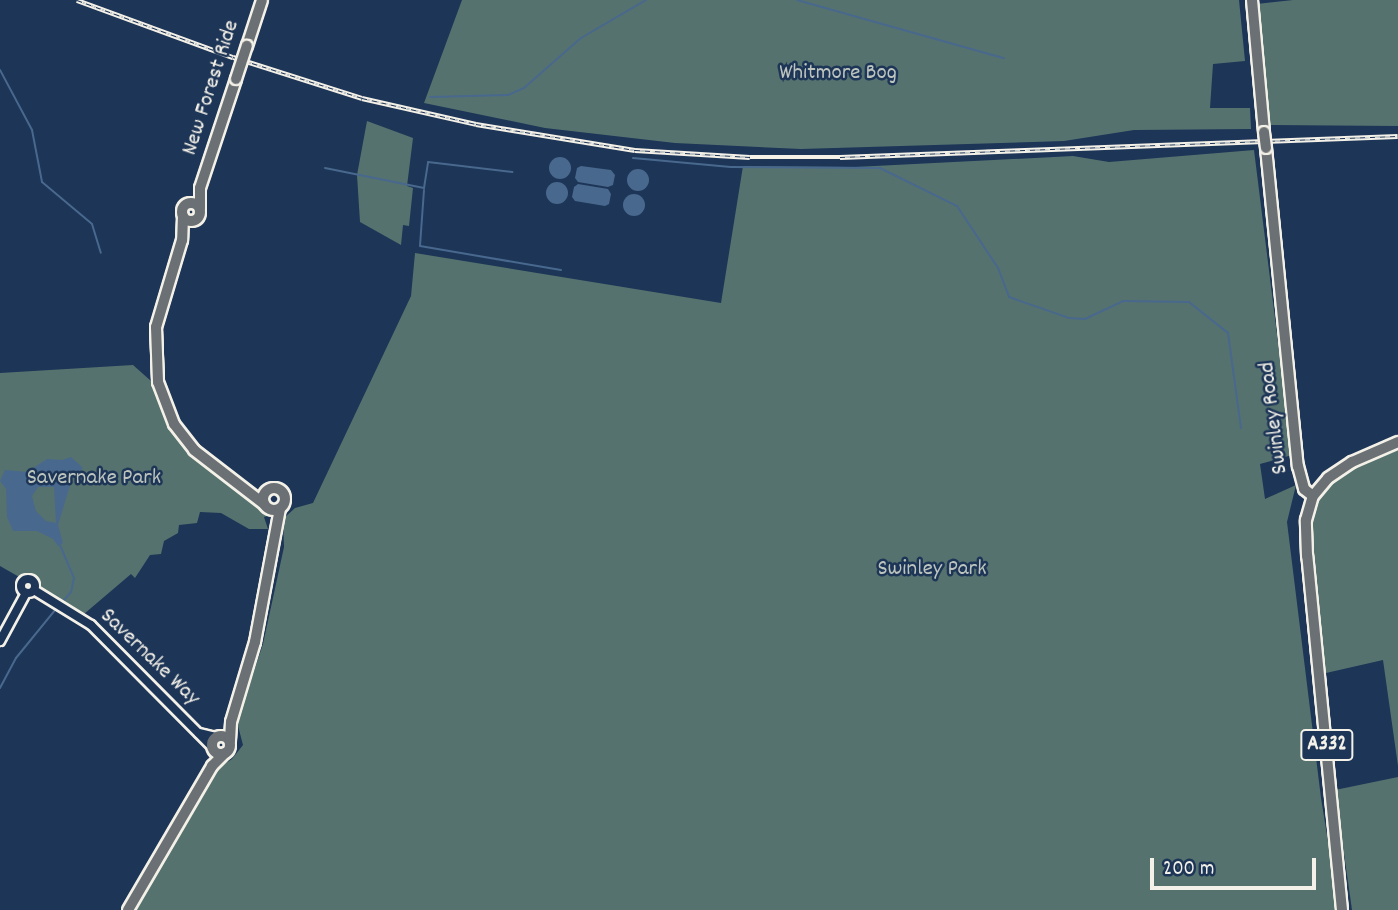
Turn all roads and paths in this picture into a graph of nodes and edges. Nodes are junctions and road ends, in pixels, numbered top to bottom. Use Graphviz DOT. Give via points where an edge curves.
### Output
graph roads {
  1 [pos="262,0"];
  2 [pos="1252,0"];
  3 [pos="200,188"];
  4 [pos="188,203"];
  5 [pos="200,208"];
  6 [pos="183,216"];
  7 [pos="197,219"];
  8 [pos="182,240"];
  9 [pos="1398,442"];
  10 [pos="230,480"];
  11 [pos="266,490"];
  12 [pos="1313,496"];
  13 [pos="271,507"];
  14 [pos="0,641"];
  15 [pos="231,722"];
  16 [pos="230,741"];
  17 [pos="214,743"];
  18 [pos="225,753"];
  19 [pos="212,766"];
  20 [pos="128,910"];
  21 [pos="1342,910"];
  1 -- 3 [label="main road, New Forest Ride, bridge"];
  2 -- 12 [label="main road, Swinley Road, bridge" via="1298,466 1304,489"];
  3 -- 4 [label="main road, New Forest Ride"];
  3 -- 5 [label="main road, New Forest Ride"];
  4 -- 5 [label="main road"];
  4 -- 6 [label="main road, New Forest Ride"];
  5 -- 7 [label="main road, New Forest Ride"];
  6 -- 7 [label="main road"];
  6 -- 8 [label="main road, New Forest Ride"];
  7 -- 8 [label="main road, New Forest Ride"];
  8 -- 10 [label="main road, New Forest Ride" via="156,327 157,378 174,424 205,461"];
  9 -- 12 [label="main road" via="1341,469"];
  10 -- 11 [label="main road, New Forest Ride"];
  10 -- 13 [label="main road, New Forest Ride"];
  11 -- 13 [label="main road"];
  11 -- 13 [label="main road" via="283,492 285,499"];
  12 -- 21 [label="main road, Swinley Road / A332" via="1306,536"];
  13 -- 15 [label="main road" via="276,539 255,642"];
  14 -- 17 [label="street, Savernake Way" via="30,592 91,625"];
  15 -- 16 [label="main road"];
  15 -- 17 [label="main road"];
  16 -- 17 [label="main road" via="226,736"];
  16 -- 18 [label="main road"];
  17 -- 18 [label="main road"];
  17 -- 19 [label="main road"];
  18 -- 19 [label="main road"];
  19 -- 20 [label="main road"];
}
